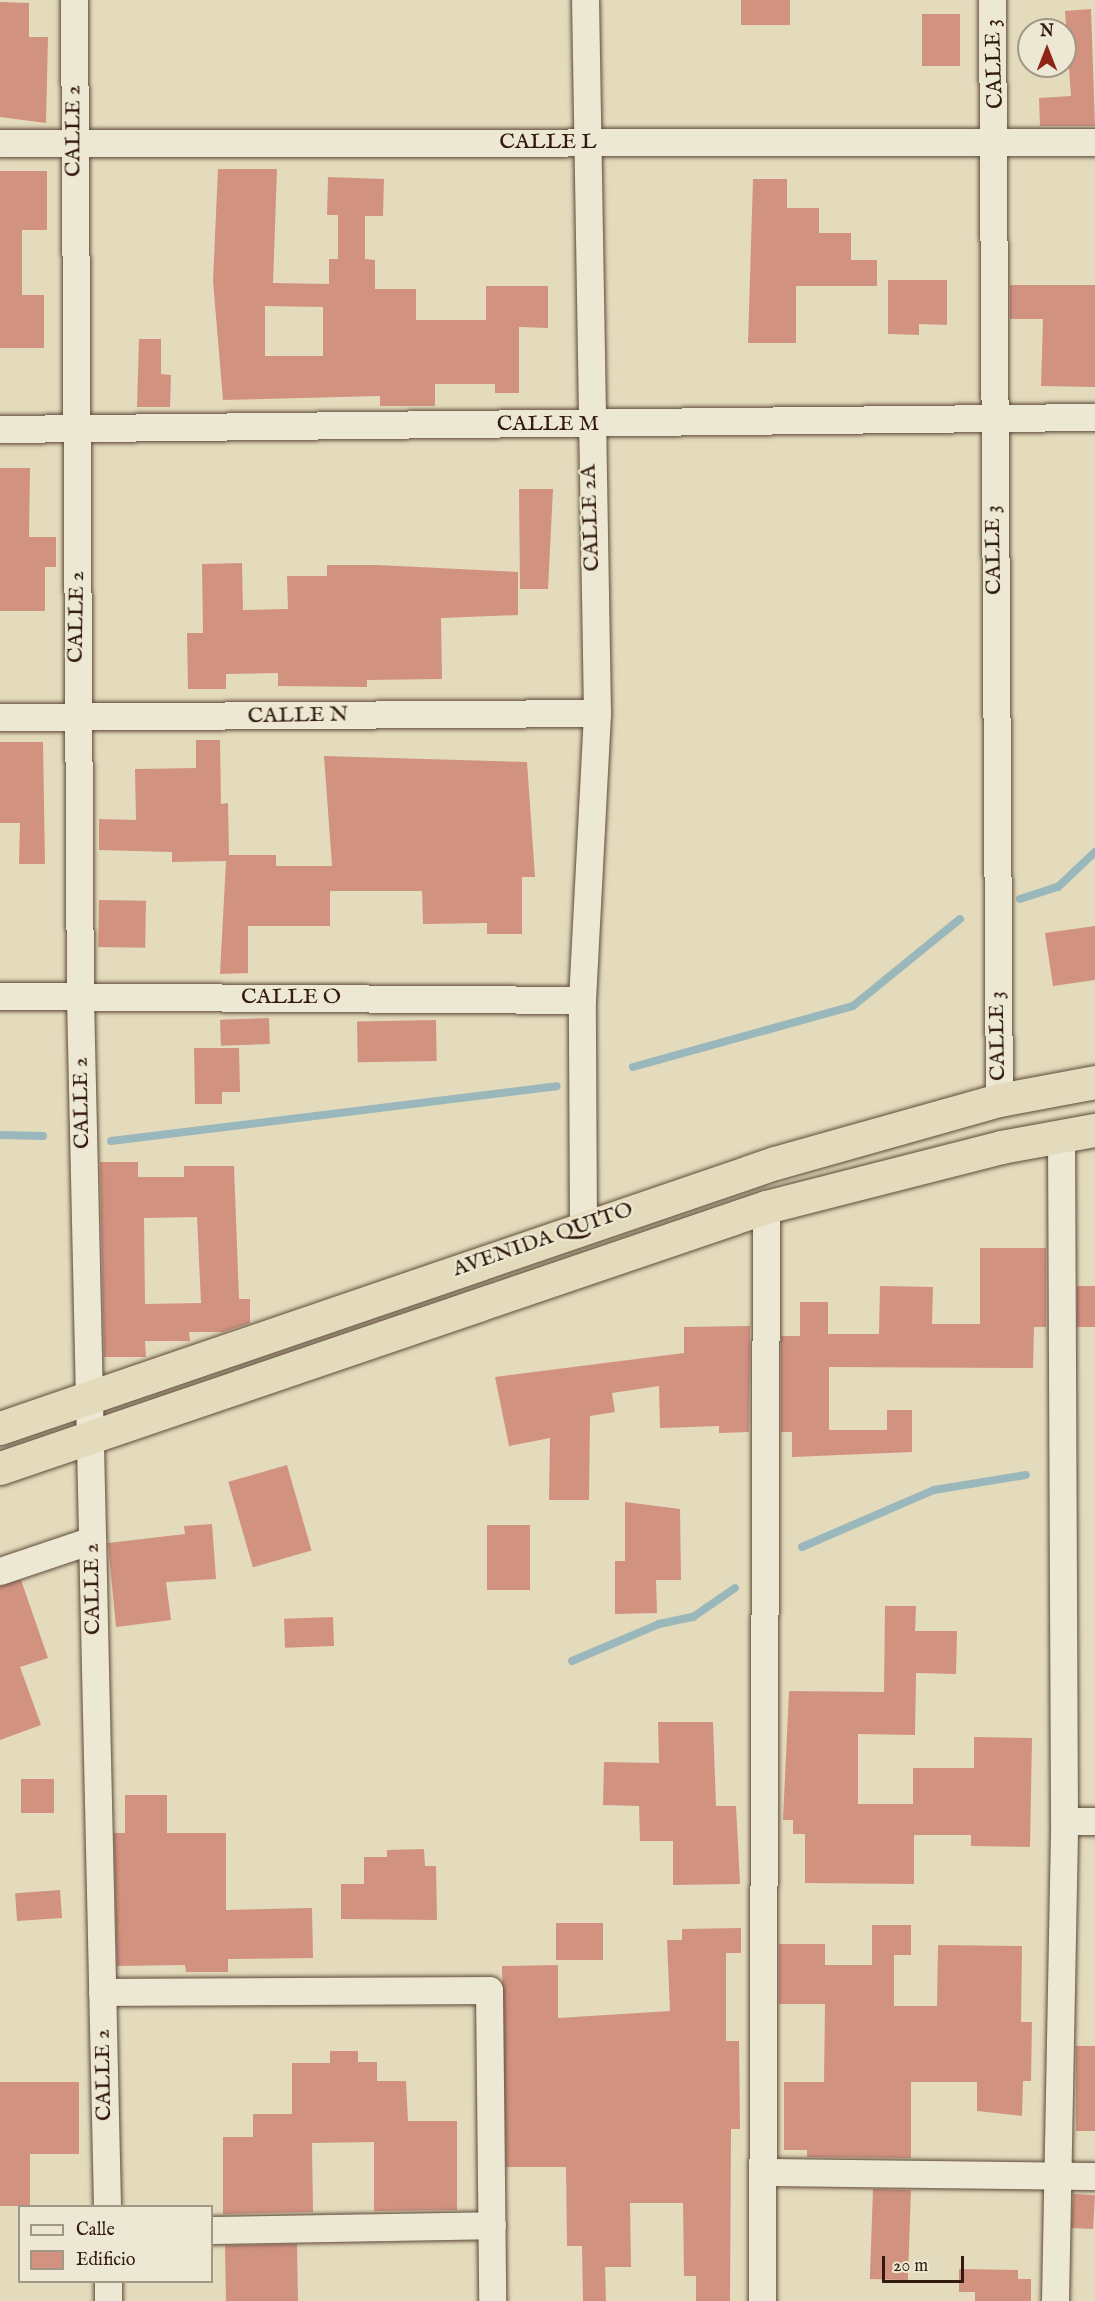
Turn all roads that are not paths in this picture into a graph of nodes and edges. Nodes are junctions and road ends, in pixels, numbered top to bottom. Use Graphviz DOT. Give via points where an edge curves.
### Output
graph roads {
  1 [pos="74,0"];
  2 [pos="585,0"];
  3 [pos="993,0"];
  4 [pos="997,142"];
  5 [pos="1095,142"];
  6 [pos="0,143"];
  7 [pos="73,144"];
  8 [pos="584,144"];
  9 [pos="1095,417"];
  10 [pos="993,419"];
  11 [pos="588,425"];
  12 [pos="79,428"];
  13 [pos="0,429"];
  14 [pos="597,713"];
  15 [pos="0,717"];
  16 [pos="76,719"];
  17 [pos="0,996"];
  18 [pos="80,997"];
  19 [pos="582,1000"];
  20 [pos="1095,1082"];
  21 [pos="999,1100"];
  22 [pos="1095,1130"];
  23 [pos="1061,1138"];
  24 [pos="766,1207"];
  25 [pos="583,1226"];
  26 [pos="88,1397"];
  27 [pos="0,1428"];
  28 [pos="87,1438"];
  29 [pos="0,1468"];
  30 [pos="92,1540"];
  31 [pos="0,1572"];
  32 [pos="1064,1821"];
  33 [pos="1095,1821"];
  34 [pos="102,1992"];
  35 [pos="764,2172"];
  36 [pos="1055,2176"];
  37 [pos="1095,2176"];
  38 [pos="106,2205"];
  39 [pos="492,2225"];
  40 [pos="213,2230"];
  41 [pos="108,2283"];
  42 [pos="108,2301"];
  43 [pos="492,2301"];
  44 [pos="762,2301"];
  45 [pos="1055,2301"];
  1 -- 7 [label="street, CALLE 2"];
  2 -- 8 [label="street, CALLE 2A"];
  3 -- 4 [label="street, CALLE 3"];
  4 -- 5 [label="street, CALLE L"];
  4 -- 8 [label="street, CALLE L"];
  4 -- 10 [label="street, CALLE 3"];
  6 -- 7 [label="street, CALLE L"];
  7 -- 8 [label="street, CALLE L"];
  7 -- 12 [label="street, CALLE 2"];
  8 -- 11 [label="street, CALLE 2A"];
  9 -- 10 [label="street, CALLE M"];
  10 -- 11 [label="street, CALLE M"];
  10 -- 21 [label="street, CALLE 3"];
  11 -- 12 [label="street, CALLE M"];
  11 -- 14 [label="street, CALLE 2A"];
  12 -- 13 [label="street, CALLE M"];
  12 -- 16 [label="street, CALLE 2"];
  14 -- 16 [label="street, CALLE N"];
  14 -- 19 [label="street, CALLE 2A"];
  15 -- 16 [label="street, CALLE N"];
  16 -- 18 [label="street, CALLE 2"];
  17 -- 18 [label="street, CALLE O"];
  18 -- 19 [label="street, CALLE O"];
  18 -- 26 [label="street, CALLE 2"];
  19 -- 25 [label="street, CALLE 2A"];
  20 -- 21 [label="highway, AVENIDA QUITO"];
  21 -- 25 [label="highway, AVENIDA QUITO"];
  22 -- 23 [label="highway, AVENIDA QUITO"];
  23 -- 24 [label="highway, AVENIDA QUITO" via="1001,1147"];
  23 -- 32 [label="street"];
  24 -- 28 [label="highway, AVENIDA QUITO"];
  24 -- 35 [label="street"];
  25 -- 26 [label="highway, AVENIDA QUITO"];
  26 -- 27 [label="highway, AVENIDA QUITO"];
  26 -- 28 [label="street, CALLE 2"];
  28 -- 29 [label="highway, AVENIDA QUITO"];
  28 -- 30 [label="street, CALLE 2"];
  30 -- 31 [label="street"];
  30 -- 34 [label="street, CALLE 2"];
  32 -- 33 [label="street"];
  32 -- 36 [label="street"];
  34 -- 38 [label="street, CALLE 2"];
  34 -- 39 [label="street" via="489,1990"];
  35 -- 36 [label="street"];
  35 -- 44 [label="street"];
  36 -- 37 [label="street"];
  36 -- 45 [label="street"];
  39 -- 40 [label="street"];
  39 -- 43 [label="street"];
  41 -- 42 [label="street"];
}
